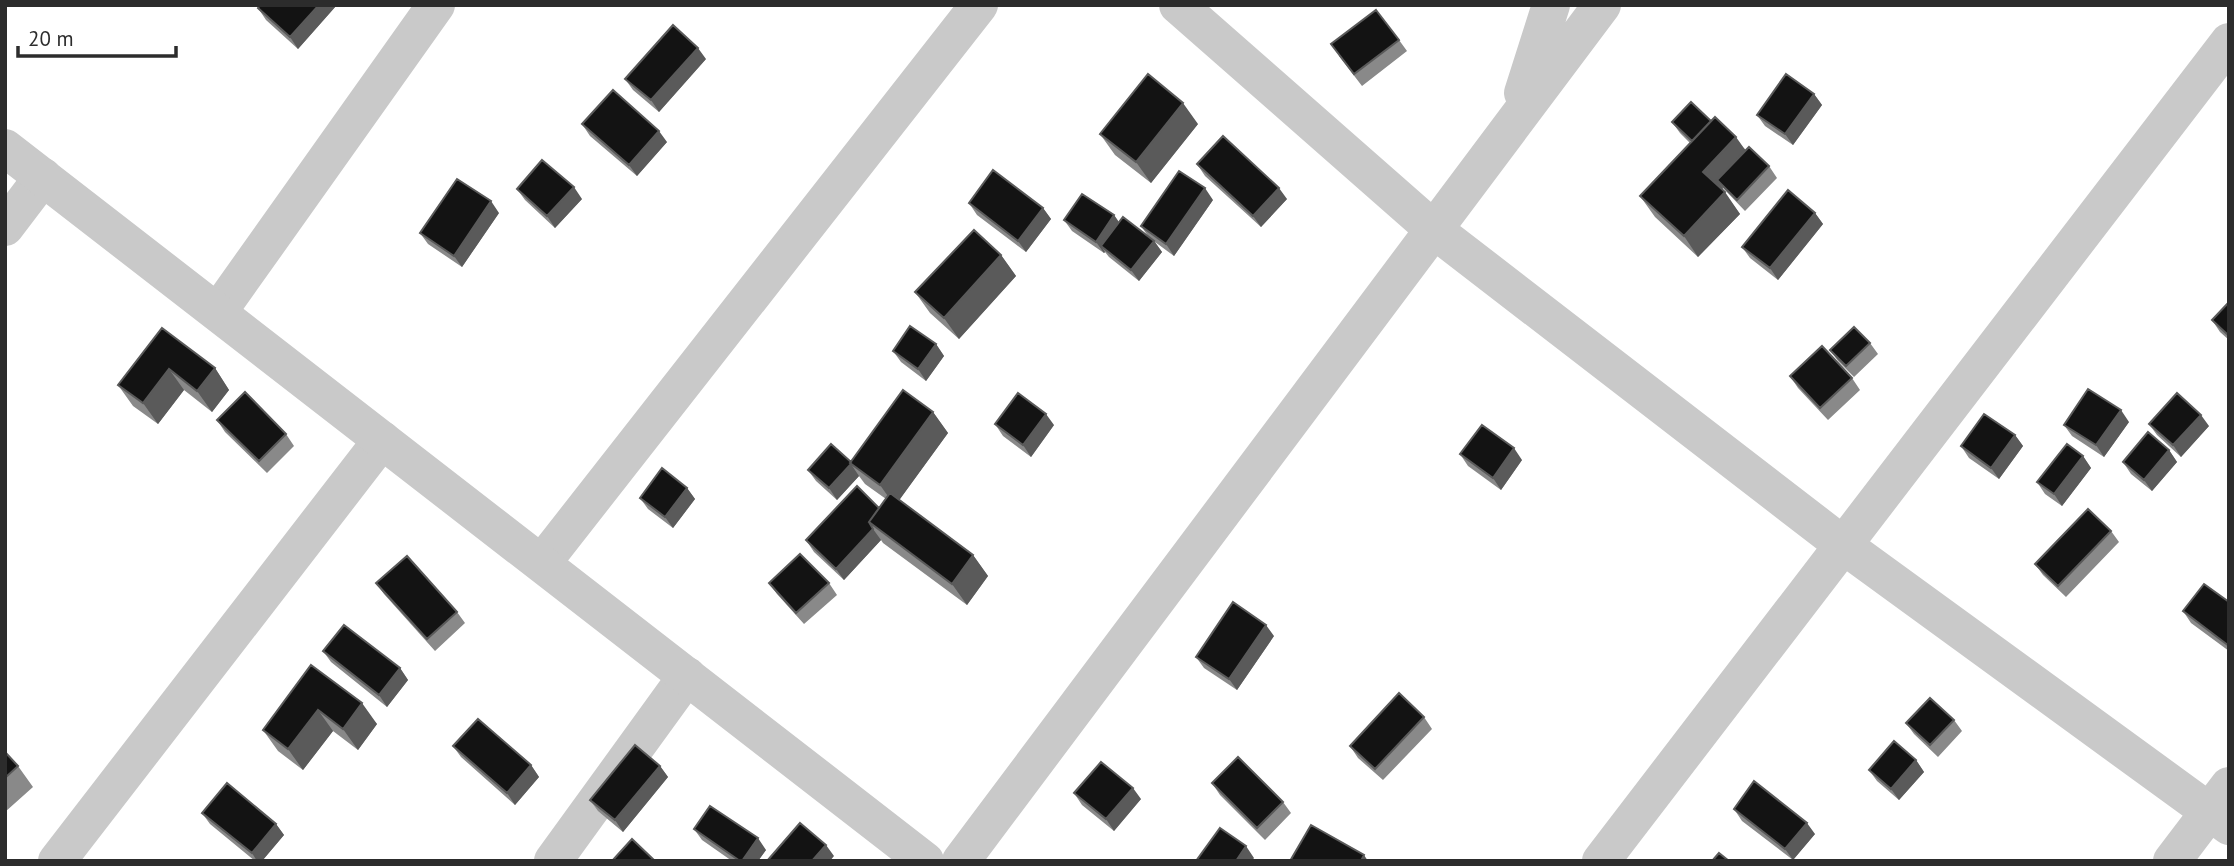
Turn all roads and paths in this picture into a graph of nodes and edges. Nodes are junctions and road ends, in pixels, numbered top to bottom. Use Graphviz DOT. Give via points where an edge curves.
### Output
graph roads {
  1 [pos="436,5"];
  2 [pos="979,5"];
  3 [pos="1178,5"];
  4 [pos="1551,5"];
  5 [pos="1602,5"];
  6 [pos="2229,42"];
  7 [pos="1513,123"];
  8 [pos="5,148"];
  9 [pos="43,177"];
  10 [pos="5,227"];
  11 [pos="1433,229"];
  12 [pos="218,312"];
  13 [pos="382,440"];
  14 [pos="1843,545"];
  15 [pos="542,563"];
  16 [pos="687,676"];
  17 [pos="2223,807"];
  18 [pos="57,861"];
  19 [pos="552,861"];
  20 [pos="925,861"];
  21 [pos="961,861"];
  22 [pos="1601,861"];
  23 [pos="2172,861"];
  1 -- 12 [label="street"];
  2 -- 15 [label="street"];
  3 -- 11 [label="street"];
  4 -- 7 [label="street"];
  5 -- 7 [label="street"];
  6 -- 14 [label="street"];
  7 -- 11 [label="street"];
  8 -- 9 [label="street"];
  9 -- 10 [label="street"];
  9 -- 12 [label="street"];
  11 -- 14 [label="street"];
  11 -- 21 [label="street"];
  12 -- 13 [label="street"];
  13 -- 15 [label="street"];
  13 -- 18 [label="street"];
  14 -- 17 [label="street"];
  14 -- 22 [label="street"];
  15 -- 16 [label="street"];
  16 -- 19 [label="street"];
  16 -- 20 [label="street"];
  17 -- 23 [label="street"];
}
